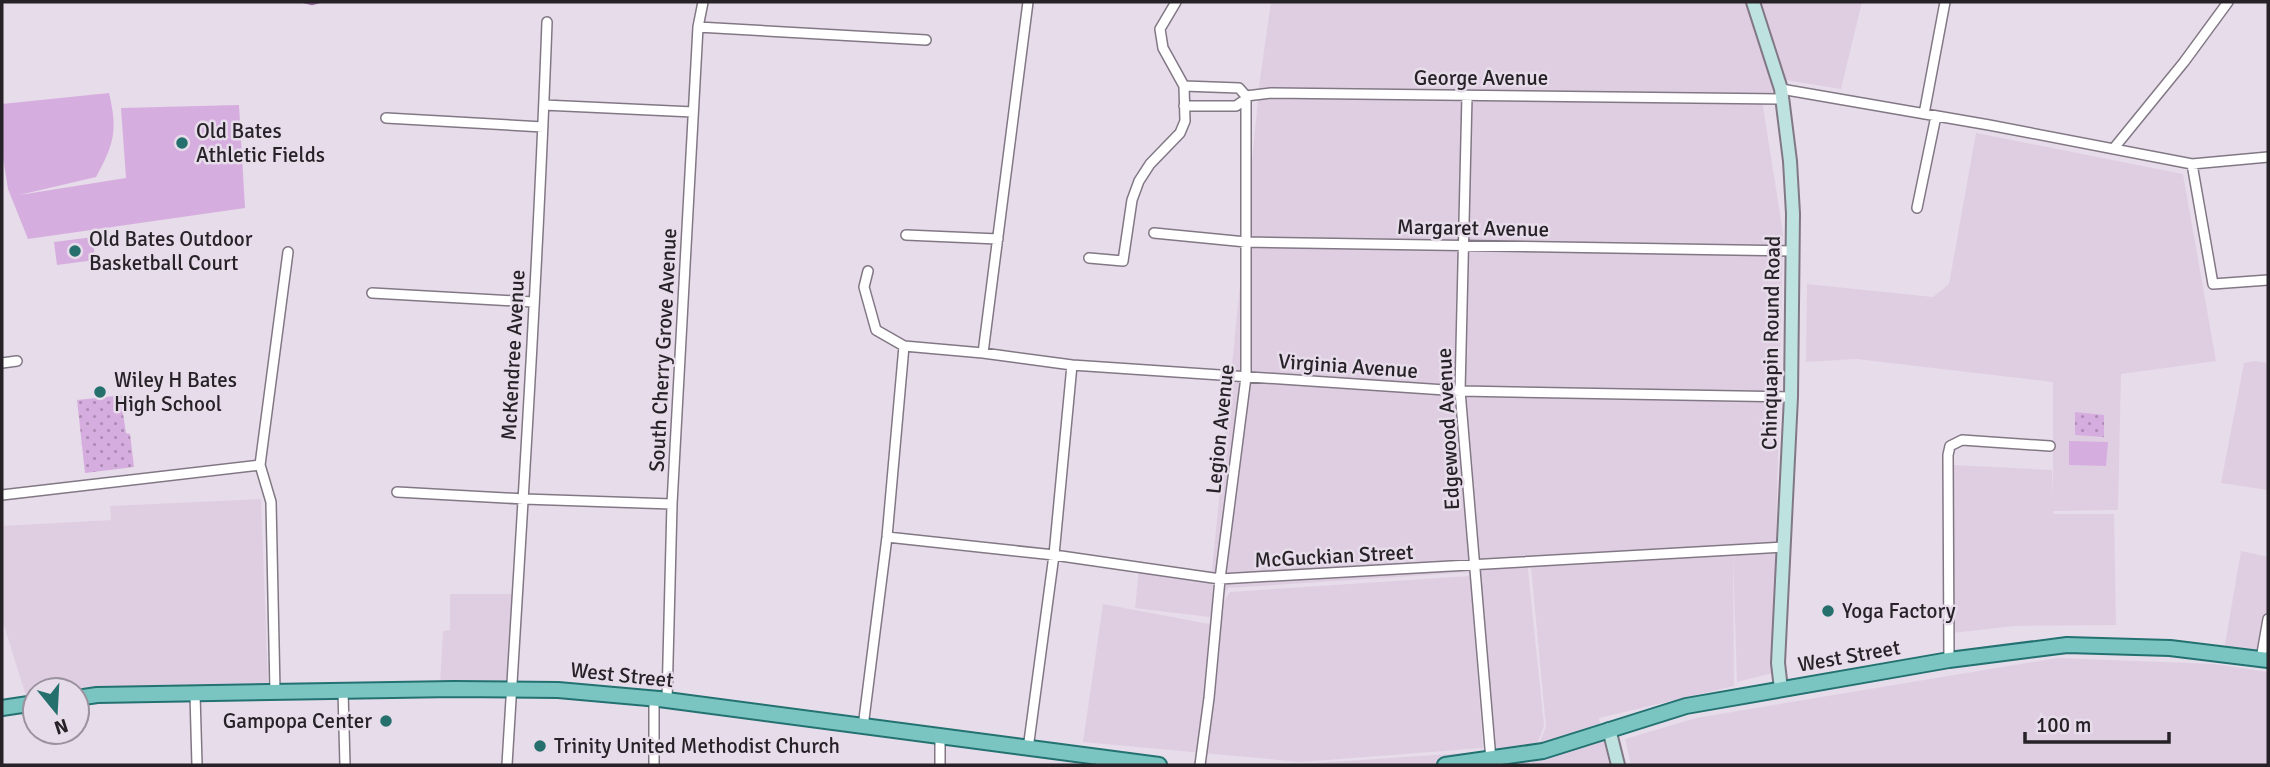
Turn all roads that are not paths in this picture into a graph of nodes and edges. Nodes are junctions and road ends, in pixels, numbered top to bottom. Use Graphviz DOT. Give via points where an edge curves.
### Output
graph roads {
  1 [pos="703,2"];
  2 [pos="1028,2"];
  3 [pos="1175,2"];
  4 [pos="1753,2"];
  5 [pos="1945,2"];
  6 [pos="2228,2"];
  7 [pos="547,22"];
  8 [pos="698,27"];
  9 [pos="926,40"];
  10 [pos="1184,86"];
  11 [pos="1781,94"];
  12 [pos="1467,96"];
  13 [pos="1246,97"];
  14 [pos="544,105"];
  15 [pos="1184,106"];
  16 [pos="693,111"];
  17 [pos="1924,114"];
  18 [pos="1936,116"];
  19 [pos="386,118"];
  20 [pos="543,127"];
  21 [pos="2114,148"];
  22 [pos="2268,158"];
  23 [pos="2192,164"];
  24 [pos="1917,208"];
  25 [pos="1154,233"];
  26 [pos="906,235"];
  27 [pos="998,239"];
  28 [pos="1246,242"];
  29 [pos="1463,246"];
  30 [pos="1793,251"];
  31 [pos="288,252"];
  32 [pos="1089,258"];
  33 [pos="868,271"];
  34 [pos="2268,280"];
  35 [pos="372,293"];
  36 [pos="533,302"];
  37 [pos="904,346"];
  38 [pos="983,353"];
  39 [pos="17,362"];
  40 [pos="2,363"];
  41 [pos="1072,365"];
  42 [pos="1246,377"];
  43 [pos="1460,391"];
  44 [pos="1791,397"];
  45 [pos="2050,446"];
  46 [pos="260,465"];
  47 [pos="397,492"];
  48 [pos="2,495"];
  49 [pos="524,499"];
  50 [pos="672,503"];
  51 [pos="887,537"];
  52 [pos="1784,547"];
  53 [pos="1054,555"];
  54 [pos="1474,566"];
  55 [pos="1220,579"];
  56 [pos="2268,619"];
  57 [pos="1949,660"];
  58 [pos="2264,660"];
  59 [pos="510,689"];
  60 [pos="1781,689"];
  61 [pos="275,691"];
  62 [pos="343,691"];
  63 [pos="195,694"];
  64 [pos="91,696"];
  65 [pos="660,699"];
  66 [pos="21,705"];
  67 [pos="2,708"];
  68 [pos="863,727"];
  69 [pos="1609,729"];
  70 [pos="940,737"];
  71 [pos="1028,749"];
  72 [pos="1491,760"];
  73 [pos="1089,761"];
  74 [pos="197,765"];
  75 [pos="345,765"];
  76 [pos="507,765"];
  77 [pos="654,765"];
  78 [pos="940,765"];
  79 [pos="1159,765"];
  80 [pos="1200,765"];
  81 [pos="1444,765"];
  82 [pos="1618,765"];
  1 -- 8 [label="street, South Cherry Grove Avenue"];
  2 -- 27 [label="street"];
  3 -- 10 [label="street" via="1160,29 1163,48"];
  4 -- 11 [label="main road, Chinquapin Round Road"];
  5 -- 17 [label="street"];
  6 -- 21 [label="street"];
  7 -- 14 [label="street, McKendree Avenue"];
  8 -- 9 [label="street"];
  8 -- 16 [label="street, South Cherry Grove Avenue"];
  10 -- 13 [label="street, George Avenue" via="1239,89"];
  10 -- 15 [label="street"];
  11 -- 12 [label="street, George Avenue"];
  11 -- 17 [label="street, George Avenue"];
  11 -- 30 [label="main road, Chinquapin Round Road" via="1790,161"];
  12 -- 13 [label="street, George Avenue" via="1271,93"];
  12 -- 29 [label="street, Edgewood Avenue"];
  13 -- 15 [label="street" via="1236,106"];
  13 -- 28 [label="street, Legion Avenue"];
  14 -- 16 [label="street"];
  14 -- 20 [label="street, McKendree Avenue"];
  15 -- 32 [label="street" via="1180,133 1139,181 1123,261"];
  16 -- 50 [label="street, South Cherry Grove Avenue"];
  17 -- 18 [label="street, George Avenue"];
  18 -- 21 [label="street, George Avenue"];
  18 -- 24 [label="street"];
  19 -- 20 [label="street"];
  20 -- 36 [label="street, McKendree Avenue"];
  21 -- 23 [label="street, George Avenue"];
  22 -- 23 [label="street, George Avenue"];
  23 -- 34 [label="street" via="2213,284"];
  25 -- 28 [label="street, Margaret Avenue"];
  26 -- 27 [label="street"];
  27 -- 38 [label="street"];
  28 -- 29 [label="street, Margaret Avenue"];
  28 -- 42 [label="street, Legion Avenue"];
  29 -- 30 [label="street, Margaret Avenue"];
  29 -- 43 [label="street, Edgewood Avenue"];
  30 -- 44 [label="main road, Chinquapin Round Road"];
  31 -- 46 [label="street"];
  33 -- 37 [label="street" via="864,286 877,330"];
  35 -- 36 [label="street"];
  36 -- 49 [label="street, McKendree Avenue"];
  37 -- 38 [label="street, Virginia Avenue"];
  37 -- 51 [label="street"];
  38 -- 41 [label="street, Virginia Avenue"];
  39 -- 40 [label="street"];
  41 -- 42 [label="street, Virginia Avenue"];
  41 -- 53 [label="street"];
  42 -- 43 [label="street, Virginia Avenue"];
  42 -- 55 [label="street, Legion Avenue"];
  43 -- 44 [label="street, Virginia Avenue"];
  43 -- 54 [label="street, Edgewood Avenue"];
  44 -- 52 [label="main road, Chinquapin Round Road"];
  45 -- 57 [label="street" via="1962,440 1950,446"];
  46 -- 48 [label="street"];
  46 -- 61 [label="street" via="271,502"];
  47 -- 49 [label="street"];
  49 -- 50 [label="street"];
  49 -- 59 [label="street, McKendree Avenue"];
  50 -- 65 [label="street, South Cherry Grove Avenue"];
  51 -- 53 [label="street, McGuckian Street"];
  51 -- 68 [label="street"];
  52 -- 54 [label="street, McGuckian Street"];
  52 -- 60 [label="main road, Chinquapin Round Road" via="1778,663"];
  53 -- 55 [label="street, McGuckian Street"];
  53 -- 71 [label="street"];
  54 -- 55 [label="street, McGuckian Street"];
  54 -- 72 [label="street, Edgewood Avenue"];
  55 -- 80 [label="street, Legion Avenue"];
  56 -- 58 [label="street"];
  57 -- 58 [label="main road, West Street" via="2067,645 2111,645"];
  57 -- 60 [label="main road, West Street"];
  59 -- 62 [label="main road, West Street"];
  59 -- 65 [label="main road, West Street"];
  59 -- 76 [label="street, McKendree Avenue"];
  60 -- 69 [label="main road, West Street" via="1686,706"];
  61 -- 62 [label="main road, West Street"];
  61 -- 63 [label="main road, West Street"];
  62 -- 75 [label="street"];
  63 -- 64 [label="main road, West Street"];
  63 -- 74 [label="street"];
  65 -- 68 [label="main road, West Street"];
  65 -- 77 [label="street, South Cherry Grove Avenue"];
  66 -- 67 [label="main road"];
  68 -- 70 [label="main road, West Street"];
  69 -- 72 [label="main road, West Street" via="1543,751"];
  69 -- 82 [label="main road"];
  70 -- 71 [label="main road, West Street"];
  70 -- 78 [label="street"];
  71 -- 73 [label="main road, West Street"];
  72 -- 81 [label="main road, West Street"];
  73 -- 79 [label="main road, West Street"];
}
